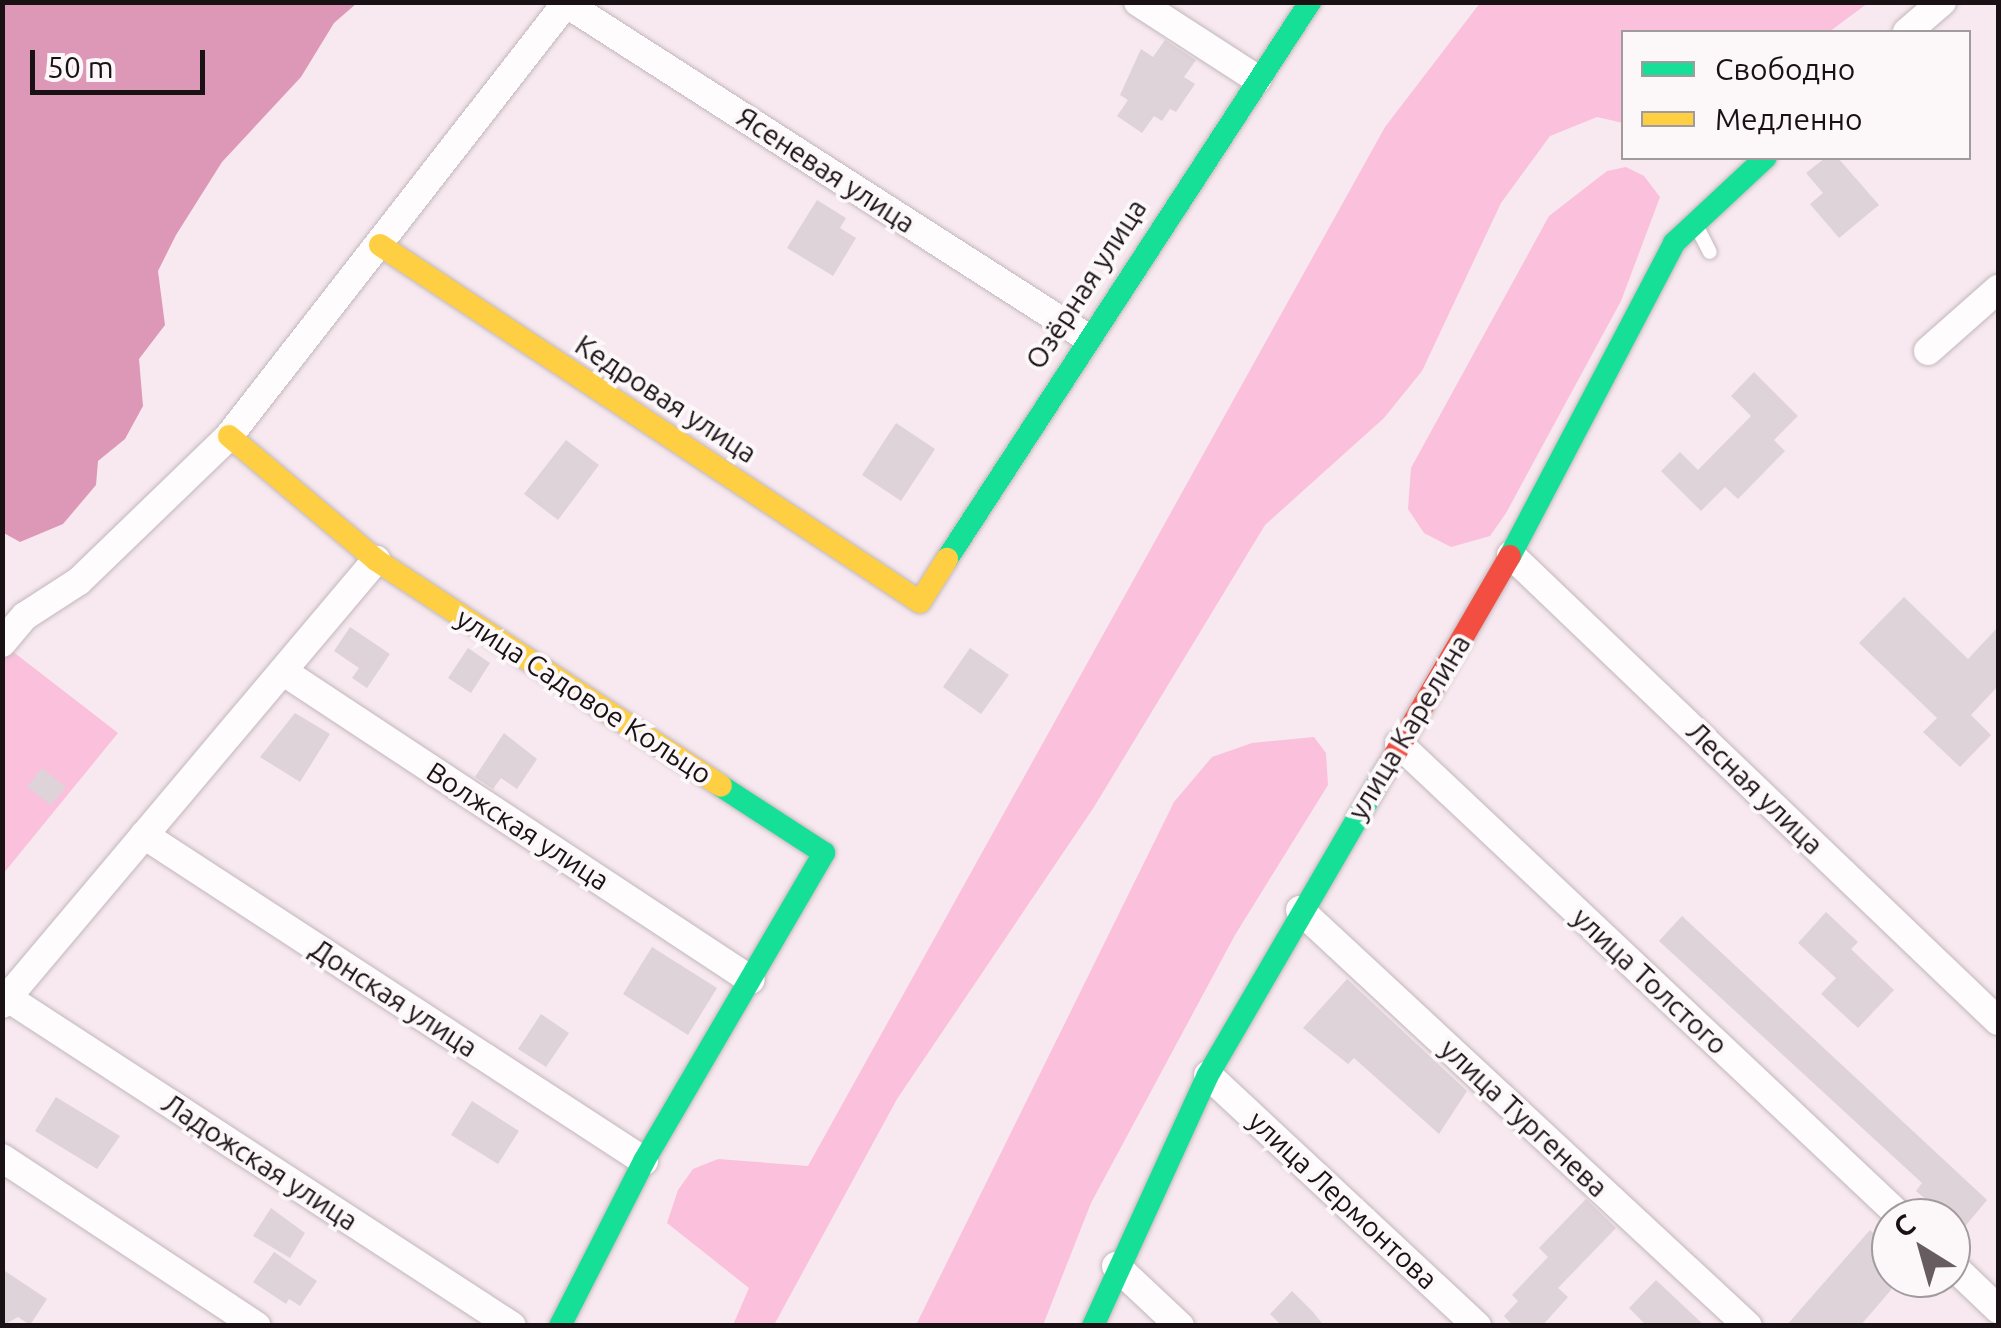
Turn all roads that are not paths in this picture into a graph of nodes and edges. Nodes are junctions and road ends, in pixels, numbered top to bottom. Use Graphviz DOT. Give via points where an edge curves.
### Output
graph roads {
  1 [pos="1138,2"];
  2 [pos="1310,2"];
  3 [pos="1942,2"];
  4 [pos="567,3"];
  5 [pos="1910,30"];
  6 [pos="1257,80"];
  7 [pos="1763,160"];
  8 [pos="1695,222"];
  9 [pos="380,246"];
  10 [pos="1710,252"];
  11 [pos="1998,289"];
  12 [pos="1086,336"];
  13 [pos="1928,351"];
  14 [pos="229,436"];
  15 [pos="1511,555"];
  16 [pos="376,560"];
  17 [pos="920,602"];
  18 [pos="14,619"];
  19 [pos="2,644"];
  20 [pos="284,672"];
  21 [pos="1399,744"];
  22 [pos="144,835"];
  23 [pos="1300,910"];
  24 [pos="752,980"];
  25 [pos="5,1001"];
  26 [pos="1998,1021"];
  27 [pos="1208,1075"];
  28 [pos="2,1158"];
  29 [pos="644,1161"];
  30 [pos="1881,1198"];
  31 [pos="1116,1266"];
  32 [pos="1971,1283"];
  33 [pos="1998,1309"];
  34 [pos="257,1326"];
  35 [pos="512,1326"];
  36 [pos="560,1326"];
  37 [pos="1093,1326"];
  38 [pos="1180,1326"];
  39 [pos="1478,1326"];
  40 [pos="1748,1326"];
  1 -- 6 [label="street"];
  2 -- 6 [label="street, Озёрная улица"];
  3 -- 5 [label="street"];
  4 -- 9 [label="street"];
  4 -- 12 [label="street, Ясеневая улица"];
  6 -- 12 [label="street, Озёрная улица"];
  7 -- 8 [label="street, улица Карелина"];
  8 -- 10 [label="lane"];
  8 -- 15 [label="street, улица Карелина" via="1674,243"];
  9 -- 14 [label="street"];
  9 -- 17 [label="street, Кедровая улица"];
  11 -- 13 [label="street"];
  12 -- 17 [label="street, Озёрная улица"];
  14 -- 16 [label="street"];
  14 -- 18 [label="street" via="79,582"];
  15 -- 21 [label="street, улица Карелина"];
  15 -- 26 [label="street, Лесная улица"];
  16 -- 20 [label="street"];
  16 -- 24 [label="street, улица Садовое Кольцо" via="824,853"];
  18 -- 19 [label="street"];
  20 -- 22 [label="street"];
  20 -- 24 [label="street, Волжская улица"];
  21 -- 23 [label="street, улица Карелина"];
  21 -- 30 [label="street, улица Толстого"];
  22 -- 25 [label="street"];
  22 -- 29 [label="street, Донская улица"];
  23 -- 27 [label="street, улица Карелина"];
  23 -- 40 [label="street, улица Тургенева"];
  24 -- 29 [label="street, улица Садовое Кольцо"];
  25 -- 35 [label="street, Ладожская улица"];
  27 -- 31 [label="street, улица Карелина"];
  27 -- 39 [label="street, улица Лермонтова"];
  28 -- 34 [label="street"];
  29 -- 36 [label="street, улица Садовое Кольцо"];
  31 -- 37 [label="street, улица Карелина"];
  31 -- 38 [label="street"];
  32 -- 33 [label="street"];
}
